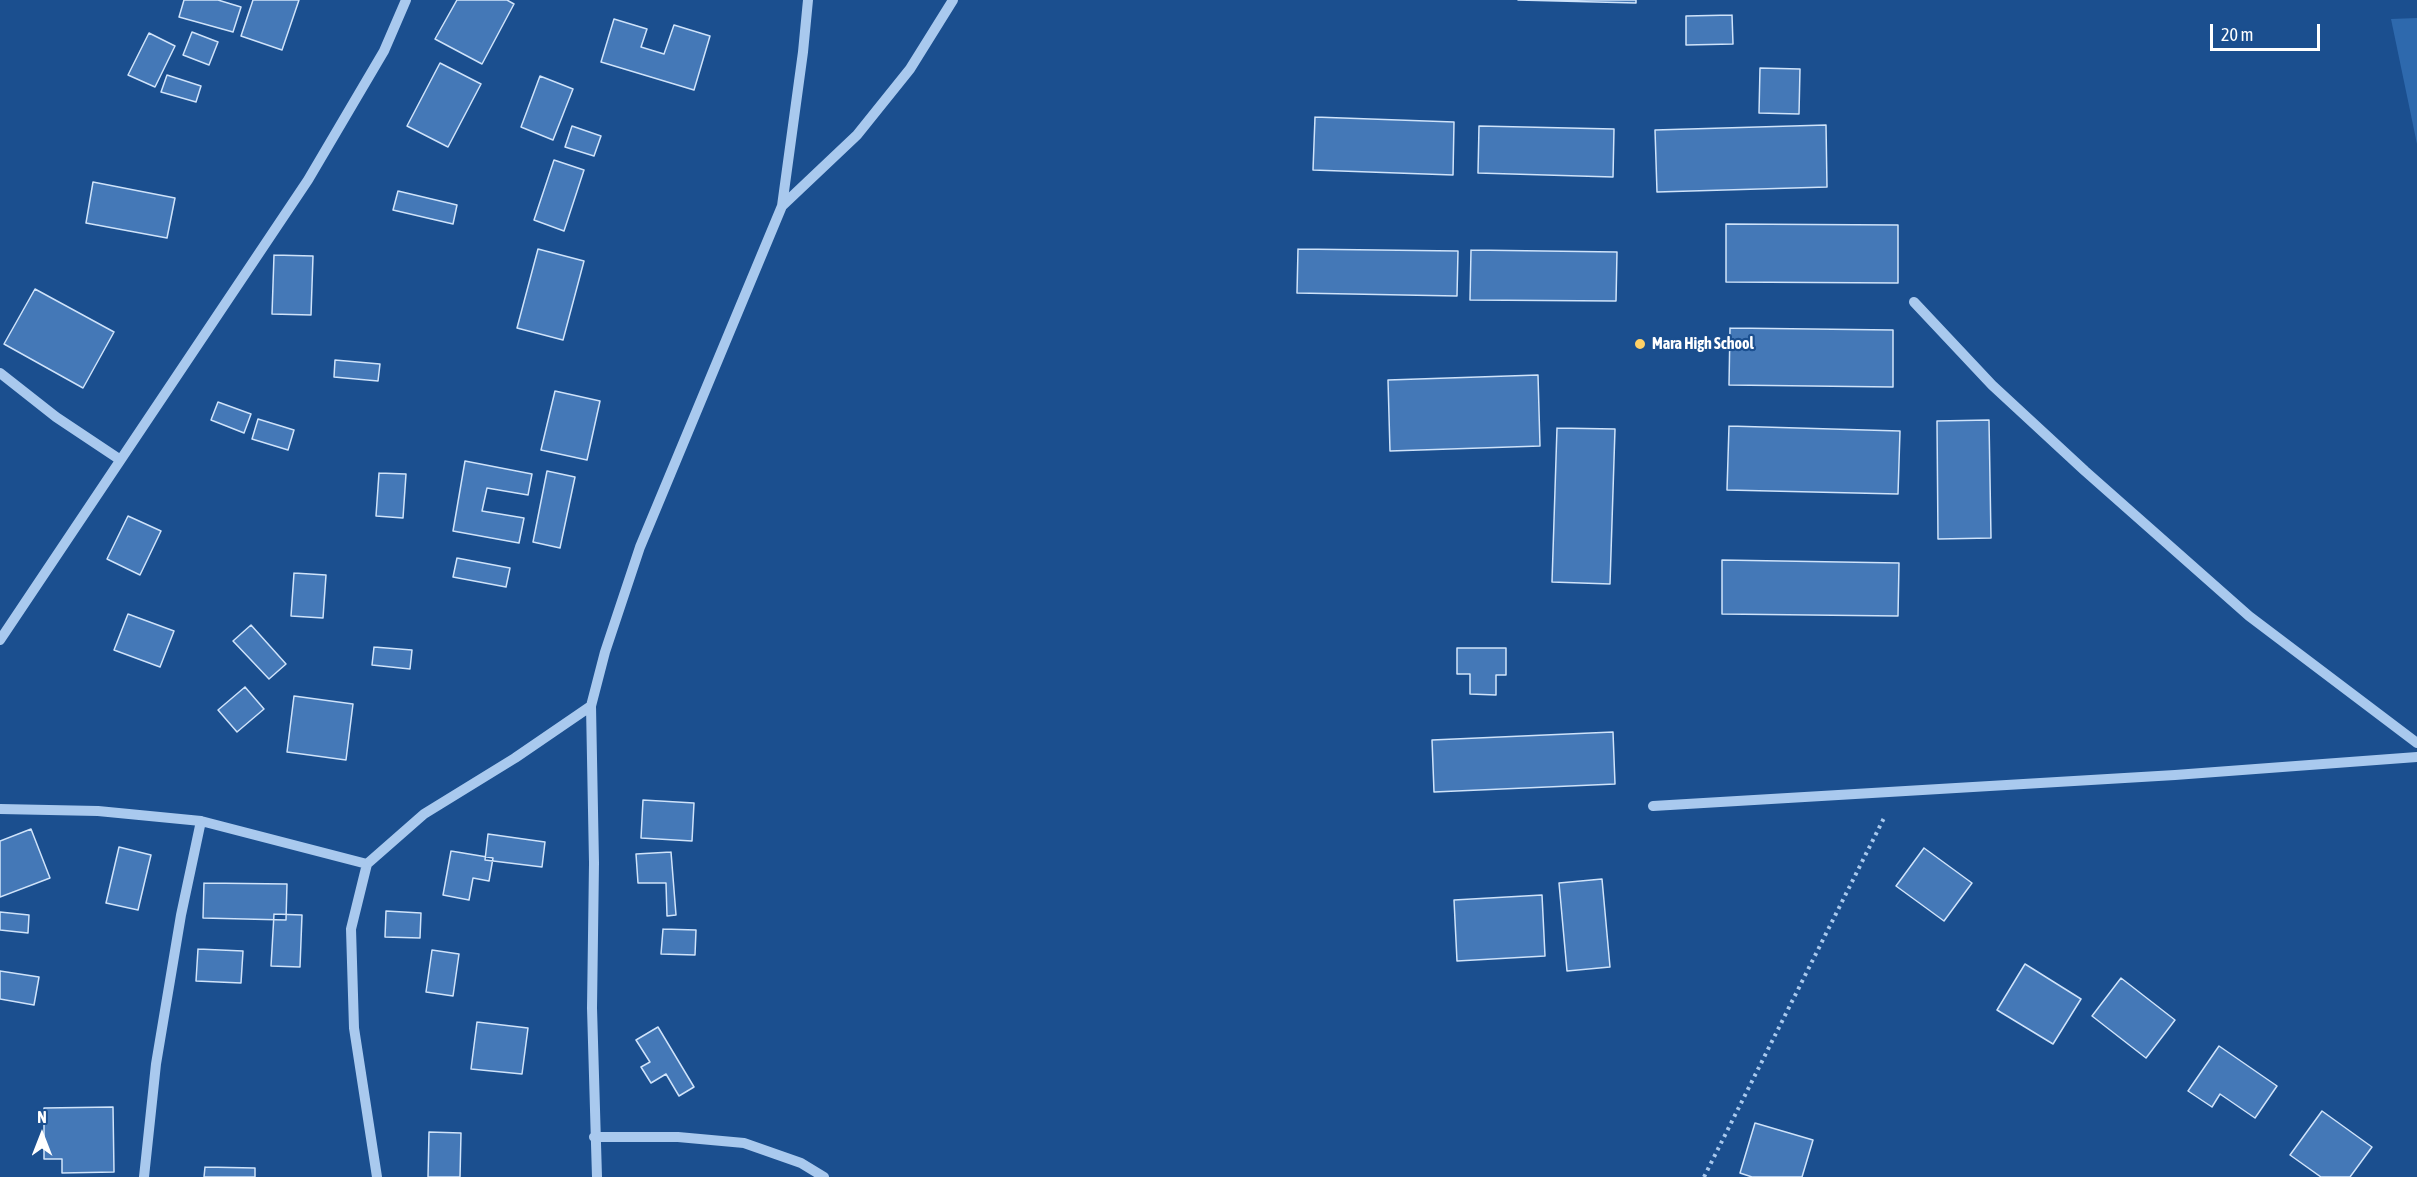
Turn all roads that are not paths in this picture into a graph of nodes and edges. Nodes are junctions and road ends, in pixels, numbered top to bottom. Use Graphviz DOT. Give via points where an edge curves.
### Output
graph roads {
  1 [pos="406,0"];
  2 [pos="807,0"];
  3 [pos="953,0"];
  4 [pos="782,206"];
  5 [pos="1914,302"];
  6 [pos="0,373"];
  7 [pos="119,459"];
  8 [pos="0,640"];
  9 [pos="591,706"];
  10 [pos="2417,743"];
  11 [pos="2417,757"];
  12 [pos="1653,806"];
  13 [pos="0,809"];
  14 [pos="201,821"];
  15 [pos="367,864"];
  16 [pos="594,1137"];
  17 [pos="144,1177"];
  18 [pos="377,1177"];
  19 [pos="597,1177"];
  20 [pos="824,1177"];
  1 -- 7 [label="street" via="384,51 308,180"];
  2 -- 4 [label="street"];
  3 -- 4 [label="street" via="910,69 857,135"];
  4 -- 9 [label="street" via="640,547"];
  5 -- 10 [label="street" via="1992,385 2231,601"];
  6 -- 7 [label="street"];
  7 -- 8 [label="street"];
  9 -- 15 [label="street" via="424,814"];
  9 -- 16 [label="street"];
  11 -- 12 [label="street"];
  13 -- 14 [label="street" via="98,811"];
  14 -- 15 [label="street"];
  14 -- 17 [label="street" via="156,1064"];
  15 -- 18 [label="street" via="351,929 354,1028"];
  16 -- 19 [label="street"];
  16 -- 20 [label="street" via="678,1137 744,1143 801,1163"];
}
